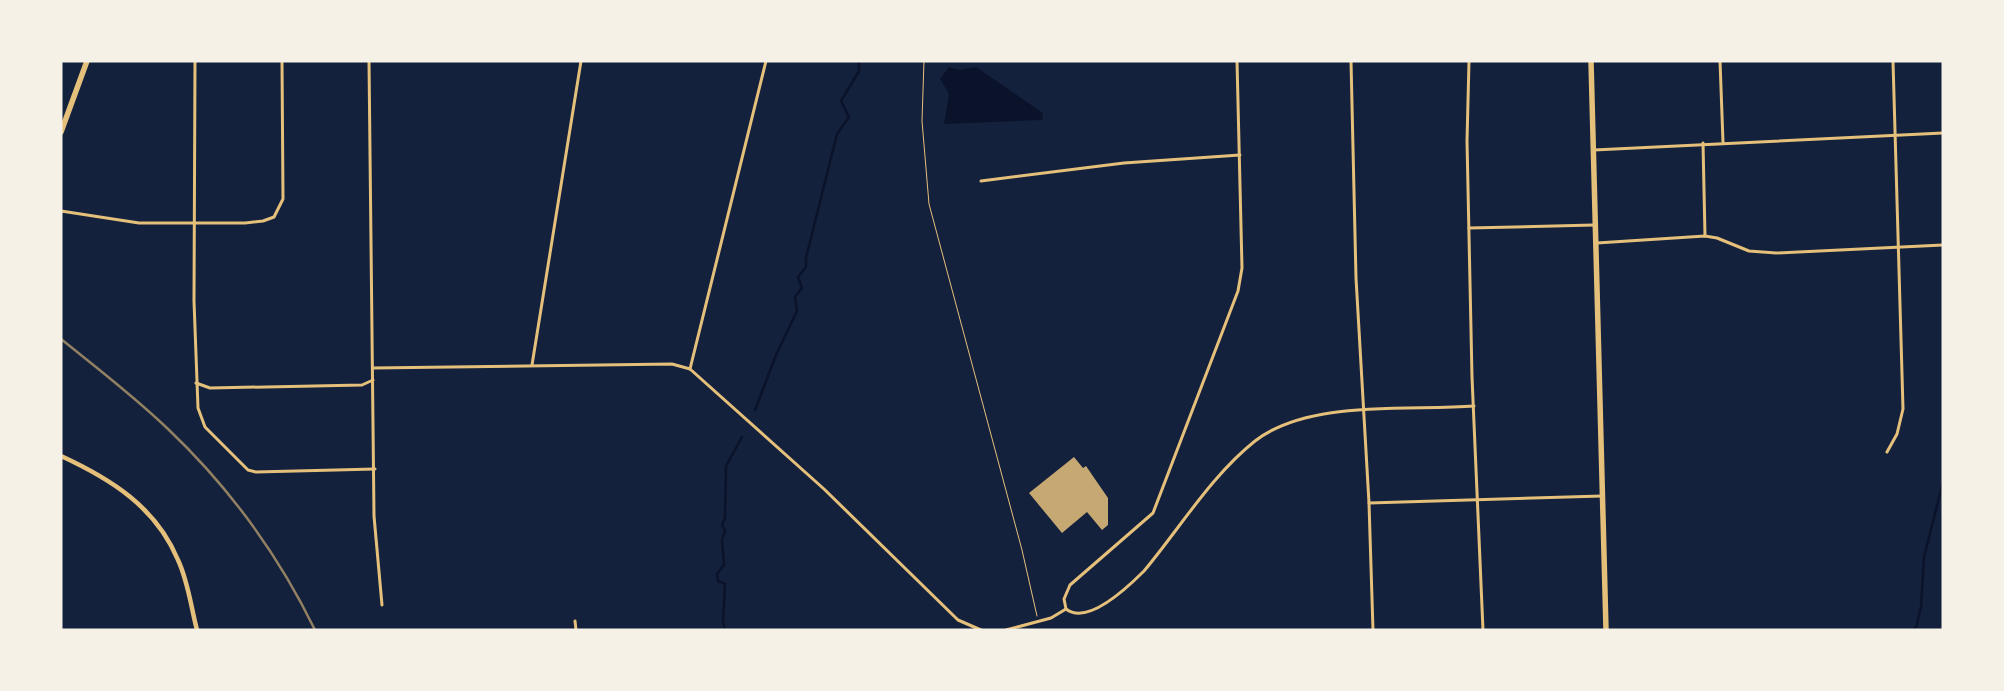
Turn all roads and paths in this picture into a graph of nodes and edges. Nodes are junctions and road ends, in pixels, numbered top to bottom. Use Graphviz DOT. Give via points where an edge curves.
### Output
graph roads {
  1 [pos="87,61"];
  2 [pos="194,61"];
  3 [pos="282,61"];
  4 [pos="369,61"];
  5 [pos="581,61"];
  6 [pos="766,61"];
  7 [pos="924,61"];
  8 [pos="1237,61"];
  9 [pos="1351,61"];
  10 [pos="1469,61"];
  11 [pos="1590,61"];
  12 [pos="1720,61"];
  13 [pos="1893,61"];
  14 [pos="61,132"];
  15 [pos="1943,133"];
  16 [pos="1896,135"];
  17 [pos="1723,142"];
  18 [pos="1703,143"];
  19 [pos="1594,150"];
  20 [pos="1240,156"];
  21 [pos="980,181"];
  22 [pos="61,211"];
  23 [pos="194,225"];
  24 [pos="1595,225"];
  25 [pos="1469,228"];
  26 [pos="1706,236"];
  27 [pos="1596,243"];
  28 [pos="1943,246"];
  29 [pos="1899,248"];
  30 [pos="532,365"];
  31 [pos="373,368"];
  32 [pos="690,369"];
  33 [pos="374,380"];
  34 [pos="196,383"];
  35 [pos="1474,406"];
  36 [pos="1364,410"];
  37 [pos="1887,452"];
  38 [pos="61,456"];
  39 [pos="374,469"];
  40 [pos="1602,496"];
  41 [pos="1479,500"];
  42 [pos="1370,503"];
  43 [pos="382,605"];
  44 [pos="1066,609"];
  45 [pos="575,621"];
  46 [pos="1038,622"];
  47 [pos="197,630"];
  48 [pos="576,630"];
  49 [pos="981,630"];
  50 [pos="1006,630"];
  51 [pos="1373,630"];
  52 [pos="1484,630"];
  53 [pos="1606,630"];
  1 -- 14 [label="main road"];
  2 -- 23 [label="street"];
  3 -- 23 [label="street" via="283,199 274,217 254,222"];
  4 -- 31 [label="street"];
  5 -- 30 [label="street"];
  6 -- 32 [label="street"];
  7 -- 46 [label="path" via="922,121 929,204 1022,550"];
  8 -- 20 [label="street"];
  9 -- 36 [label="street" via="1356,278"];
  10 -- 25 [label="street"];
  11 -- 19 [label="main road"];
  12 -- 17 [label="street"];
  13 -- 16 [label="street"];
  15 -- 16 [label="street"];
  16 -- 17 [label="street"];
  16 -- 29 [label="street"];
  17 -- 18 [label="street"];
  18 -- 19 [label="street"];
  18 -- 26 [label="street"];
  19 -- 24 [label="main road"];
  20 -- 21 [label="street" via="1124,163"];
  20 -- 44 [label="street" via="1241,280 1157,504 1146,521 1070,585 1064,599"];
  22 -- 23 [label="street" via="140,223"];
  23 -- 34 [label="street"];
  24 -- 25 [label="street"];
  24 -- 27 [label="main road"];
  25 -- 35 [label="street"];
  26 -- 27 [label="street"];
  26 -- 29 [label="street" via="1760,252"];
  27 -- 40 [label="main road"];
  28 -- 29 [label="street"];
  29 -- 37 [label="street" via="1903,409 1897,434"];
  30 -- 31 [label="street"];
  30 -- 32 [label="street" via="672,364"];
  31 -- 33 [label="street"];
  32 -- 49 [label="street" via="824,489 958,620"];
  33 -- 34 [label="street" via="362,385 220,388"];
  33 -- 39 [label="street"];
  34 -- 39 [label="street" via="200,417 205,426 248,470"];
  35 -- 36 [label="street"];
  35 -- 41 [label="street"];
  36 -- 42 [label="street"];
  36 -- 44 [label="street" via="1303,418 1266,433 1228,466 1131,584 1102,606 1076,613"];
  38 -- 47 [label="street" via="118,485 152,517 179,561"];
  39 -- 43 [label="street" via="374,516"];
  40 -- 41 [label="street"];
  40 -- 53 [label="main road"];
  41 -- 42 [label="street"];
  41 -- 52 [label="street"];
  42 -- 51 [label="street"];
  44 -- 46 [label="street"];
  45 -- 48 [label="street"];
  46 -- 50 [label="street"];
}
